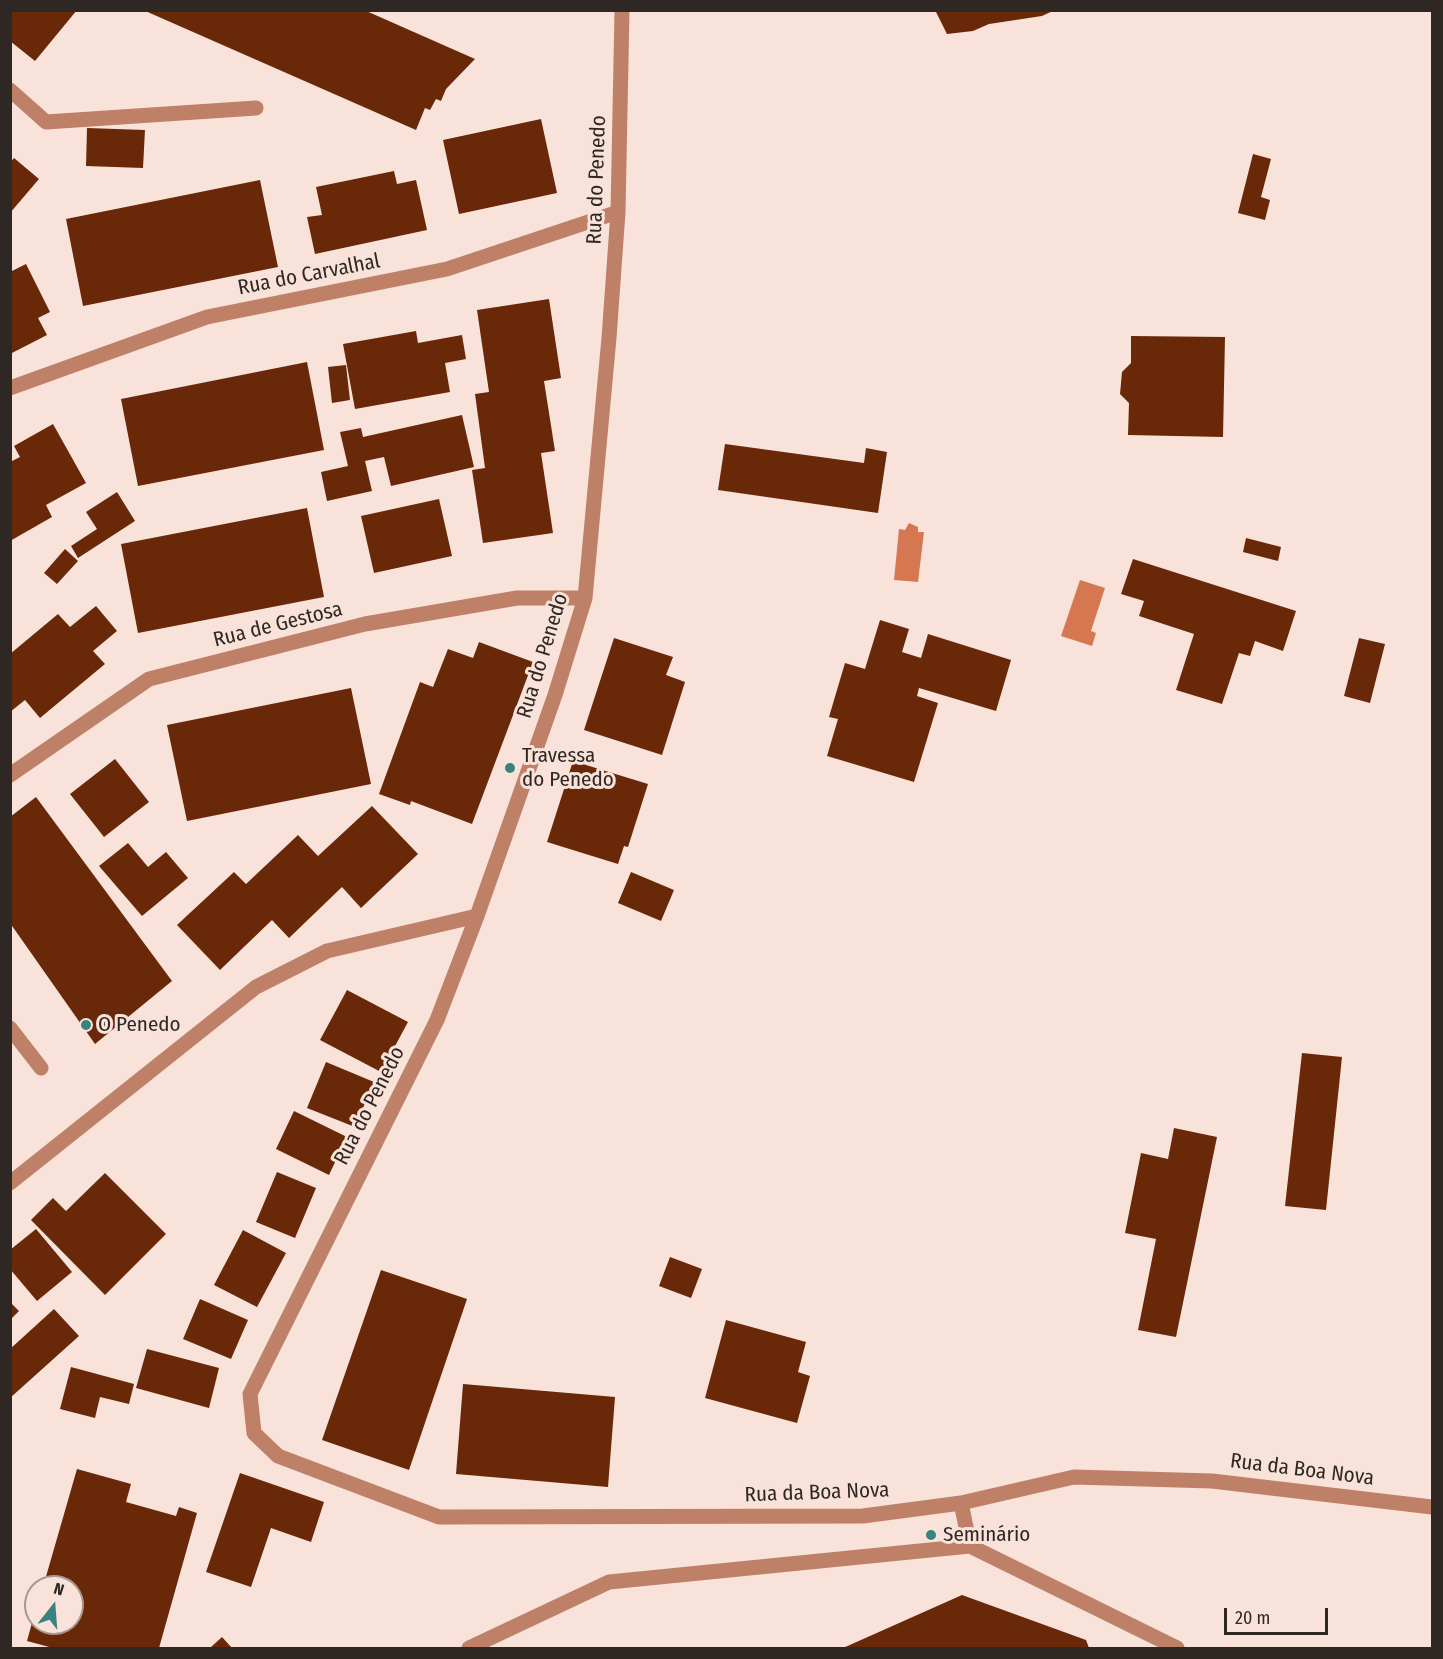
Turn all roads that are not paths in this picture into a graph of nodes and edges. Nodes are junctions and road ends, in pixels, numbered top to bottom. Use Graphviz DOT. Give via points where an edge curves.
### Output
graph roads {
  1 [pos="622,10"];
  2 [pos="10,90"];
  3 [pos="256,108"];
  4 [pos="618,212"];
  5 [pos="10,388"];
  6 [pos="585,598"];
  7 [pos="10,775"];
  8 [pos="477,916"];
  9 [pos="10,1028"];
  10 [pos="41,1068"];
  11 [pos="10,1182"];
  12 [pos="254,1433"];
  13 [pos="961,1503"];
  14 [pos="1432,1507"];
  15 [pos="970,1546"];
  16 [pos="469,1648"];
  17 [pos="1177,1648"];
  1 -- 4 [label="street, Rua do Penedo"];
  2 -- 3 [label="street" via="46,122"];
  4 -- 5 [label="street, Rua do Carvalhal" via="447,269 207,317"];
  4 -- 6 [label="street, Rua do Penedo"];
  6 -- 7 [label="street, Rua de Gestosa" via="517,598 365,624 148,678"];
  6 -- 8 [label="street, Rua do Penedo"];
  8 -- 11 [label="street" via="327,951 256,987"];
  8 -- 12 [label="street, Rua do Penedo" via="436,1020 250,1394"];
  9 -- 10 [label="street"];
  12 -- 13 [label="street, Rua da Boa Nova" via="278,1456 439,1517 863,1516"];
  13 -- 14 [label="street, Rua da Boa Nova" via="1074,1477 1212,1481"];
  13 -- 15 [label="street"];
  15 -- 16 [label="street" via="609,1582"];
  15 -- 17 [label="street"];
}
